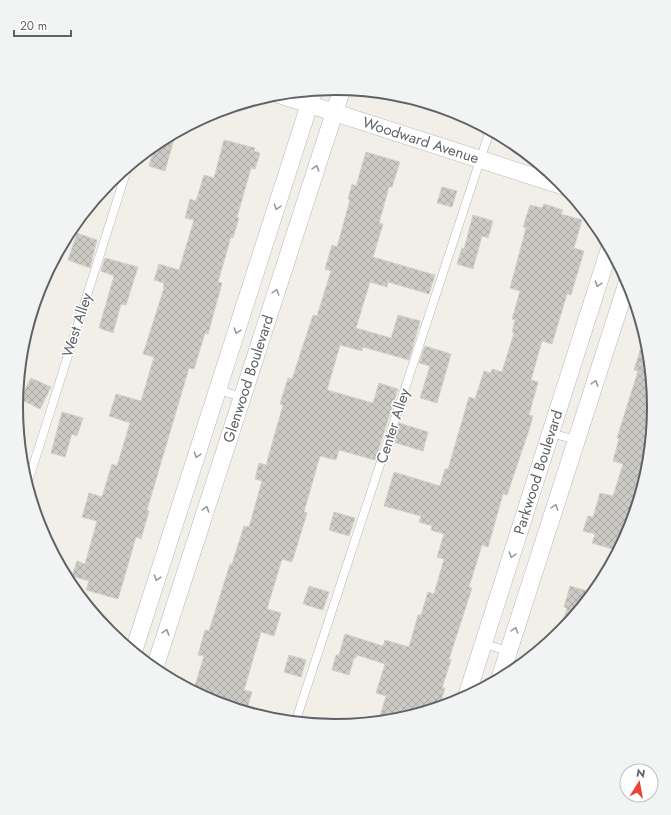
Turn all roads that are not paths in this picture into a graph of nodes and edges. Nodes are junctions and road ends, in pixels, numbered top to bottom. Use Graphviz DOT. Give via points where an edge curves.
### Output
graph roads {
  1 [pos="340,95"];
  2 [pos="312,97"];
  3 [pos="335,112"];
  4 [pos="488,135"];
  5 [pos="480,159"];
  6 [pos="124,178"];
  7 [pos="551,182"];
  8 [pos="608,254"];
  9 [pos="625,290"];
  10 [pos="218,390"];
  11 [pos="242,397"];
  12 [pos="551,433"];
  13 [pos="576,440"];
  14 [pos="30,474"];
  15 [pos="484,644"];
  16 [pos="135,647"];
  17 [pos="508,651"];
  18 [pos="156,663"];
  19 [pos="502,672"];
  20 [pos="469,690"];
  21 [pos="297,717"];
  1 -- 3 [label="street, Glenwood Boulevard"];
  2 -- 3 [label="street, Woodward Avenue"];
  2 -- 10 [label="street, Glenwood Boulevard, one-way"];
  3 -- 5 [label="street, Woodward Avenue"];
  11 -- 3 [label="street, Glenwood Boulevard, one-way"];
  4 -- 5 [label="lane, Center Alley"];
  5 -- 7 [label="street, Woodward Avenue"];
  5 -- 21 [label="lane, Center Alley"];
  6 -- 14 [label="lane, West Alley"];
  8 -- 12 [label="street, Parkwood Boulevard, one-way"];
  13 -- 9 [label="street, Parkwood Boulevard, one-way"];
  10 -- 11 [label="lane"];
  10 -- 16 [label="street, Glenwood Boulevard, one-way"];
  18 -- 11 [label="street, Glenwood Boulevard, one-way"];
  12 -- 13 [label="lane"];
  12 -- 15 [label="street, Parkwood Boulevard, one-way"];
  17 -- 13 [label="street, Parkwood Boulevard, one-way"];
  15 -- 17 [label="lane"];
  15 -- 20 [label="street, Parkwood Boulevard"];
  17 -- 19 [label="street, Parkwood Boulevard"];
}
